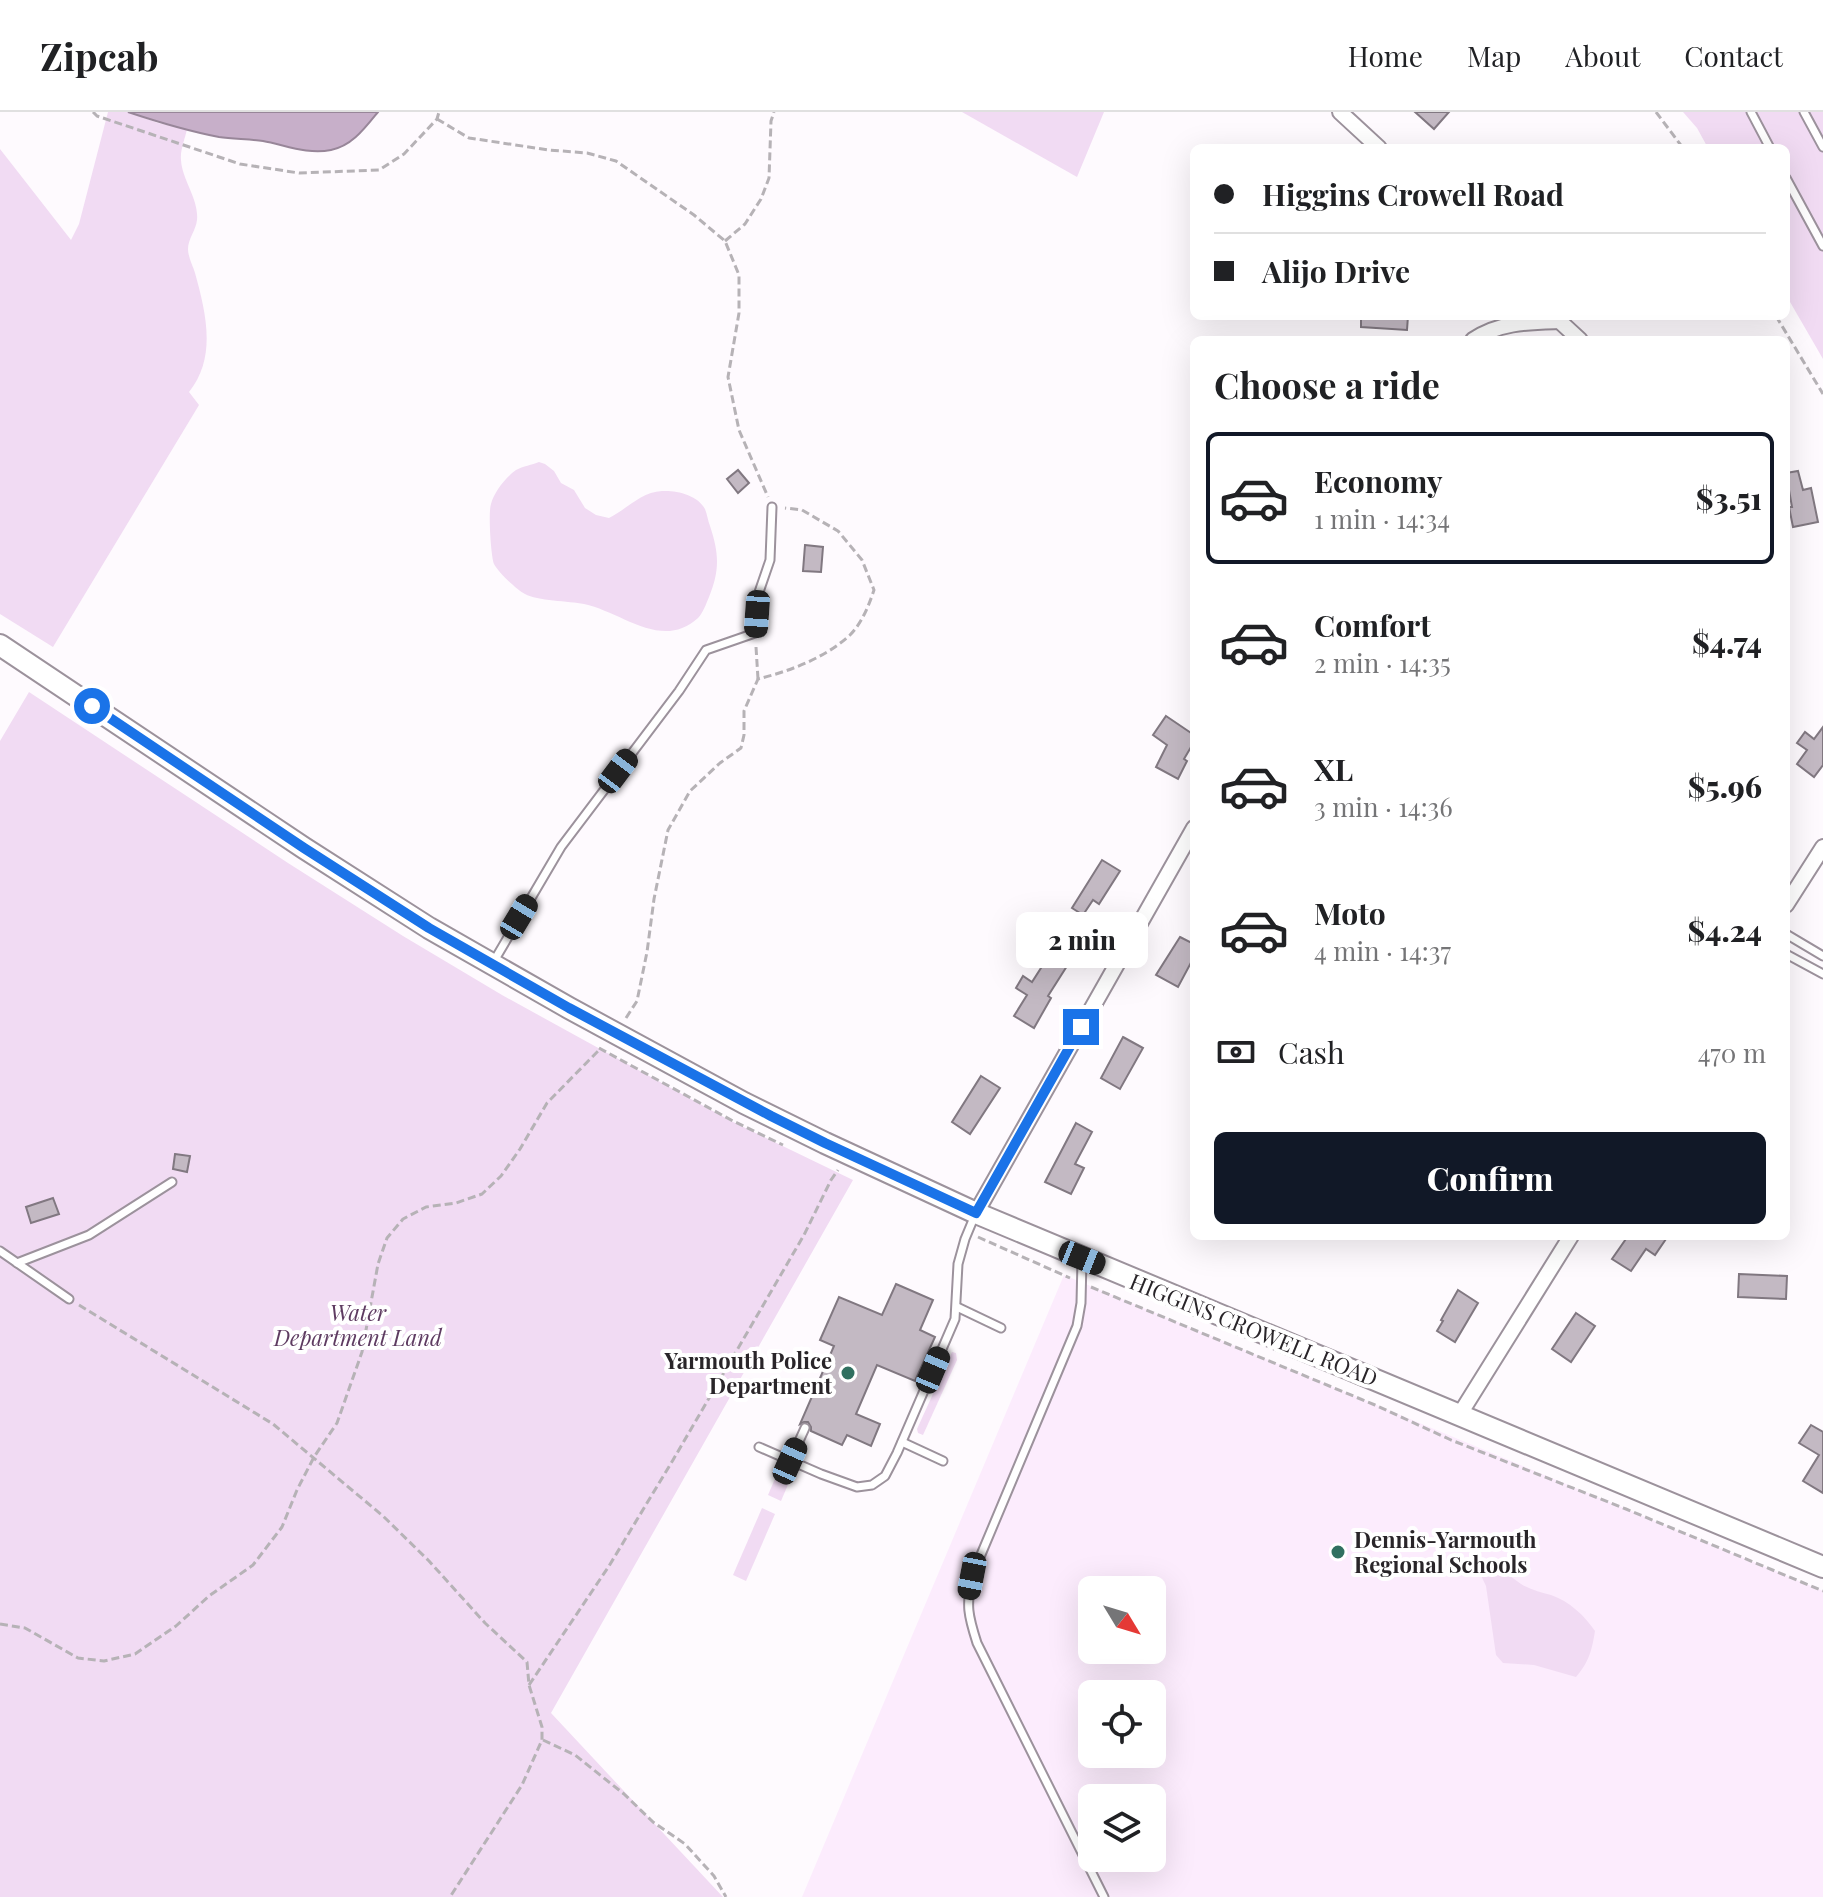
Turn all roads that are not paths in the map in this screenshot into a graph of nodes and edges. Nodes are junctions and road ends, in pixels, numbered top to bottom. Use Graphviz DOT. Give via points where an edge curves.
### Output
graph roads {
  1 [pos="1340,112"];
  2 [pos="1751,112"];
  3 [pos="1804,112"];
  4 [pos="1375,144"];
  5 [pos="1768,144"];
  6 [pos="1823,147"];
  7 [pos="1790,185"];
  8 [pos="1823,246"];
  9 [pos="1547,320"];
  10 [pos="1557,320"];
  11 [pos="1481,336"];
  12 [pos="1575,336"];
  13 [pos="772,507"];
  14 [pos="0,645"];
  15 [pos="1190,835"];
  16 [pos="1823,847"];
  17 [pos="1790,899"];
  18 [pos="1790,936"];
  19 [pos="1790,956"];
  20 [pos="1823,956"];
  21 [pos="493,964"];
  22 [pos="1823,974"];
  23 [pos="172,1182"];
  24 [pos="976,1213"];
  25 [pos="1569,1240"];
  26 [pos="0,1251"];
  27 [pos="1082,1258"];
  28 [pos="17,1263"];
  29 [pos="69,1299"];
  30 [pos="957,1307"];
  31 [pos="1001,1328"];
  32 [pos="1460,1414"];
  33 [pos="805,1428"];
  34 [pos="902,1442"];
  35 [pos="759,1447"];
  36 [pos="790,1461"];
  37 [pos="943,1461"];
  38 [pos="1823,1567"];
  39 [pos="1104,1897"];
  1 -- 4 [label="street"];
  2 -- 5 [label="lane"];
  3 -- 6 [label="lane"];
  7 -- 8 [label="lane"];
  9 -- 11 [label="street" via="1512,324"];
  10 -- 12 [label="street"];
  13 -- 21 [label="lane" via="770,560 758,595 755,633 706,650 561,847"];
  14 -- 21 [label="main road, HIGGINS CROWELL ROAD" via="304,848"];
  15 -- 24 [label="street"];
  16 -- 17 [label="street"];
  18 -- 20 [label="lane"];
  19 -- 22 [label="lane"];
  21 -- 24 [label="main road, HIGGINS CROWELL ROAD" via="608,1041"];
  23 -- 28 [label="lane" via="89,1235"];
  24 -- 27 [label="main road, HIGGINS CROWELL ROAD"];
  24 -- 30 [label="lane" via="958,1264"];
  25 -- 32 [label="street"];
  26 -- 28 [label="lane"];
  27 -- 32 [label="main road, HIGGINS CROWELL ROAD"];
  27 -- 39 [label="lane" via="1077,1326 972,1576 969,1616 977,1643"];
  28 -- 29 [label="lane"];
  30 -- 31 [label="lane"];
  30 -- 34 [label="lane"];
  32 -- 38 [label="main road, HIGGINS CROWELL ROAD"];
  33 -- 36 [label="lane"];
  34 -- 36 [label="lane" via="885,1476 864,1487"];
  34 -- 37 [label="lane"];
  35 -- 36 [label="lane"];
}
